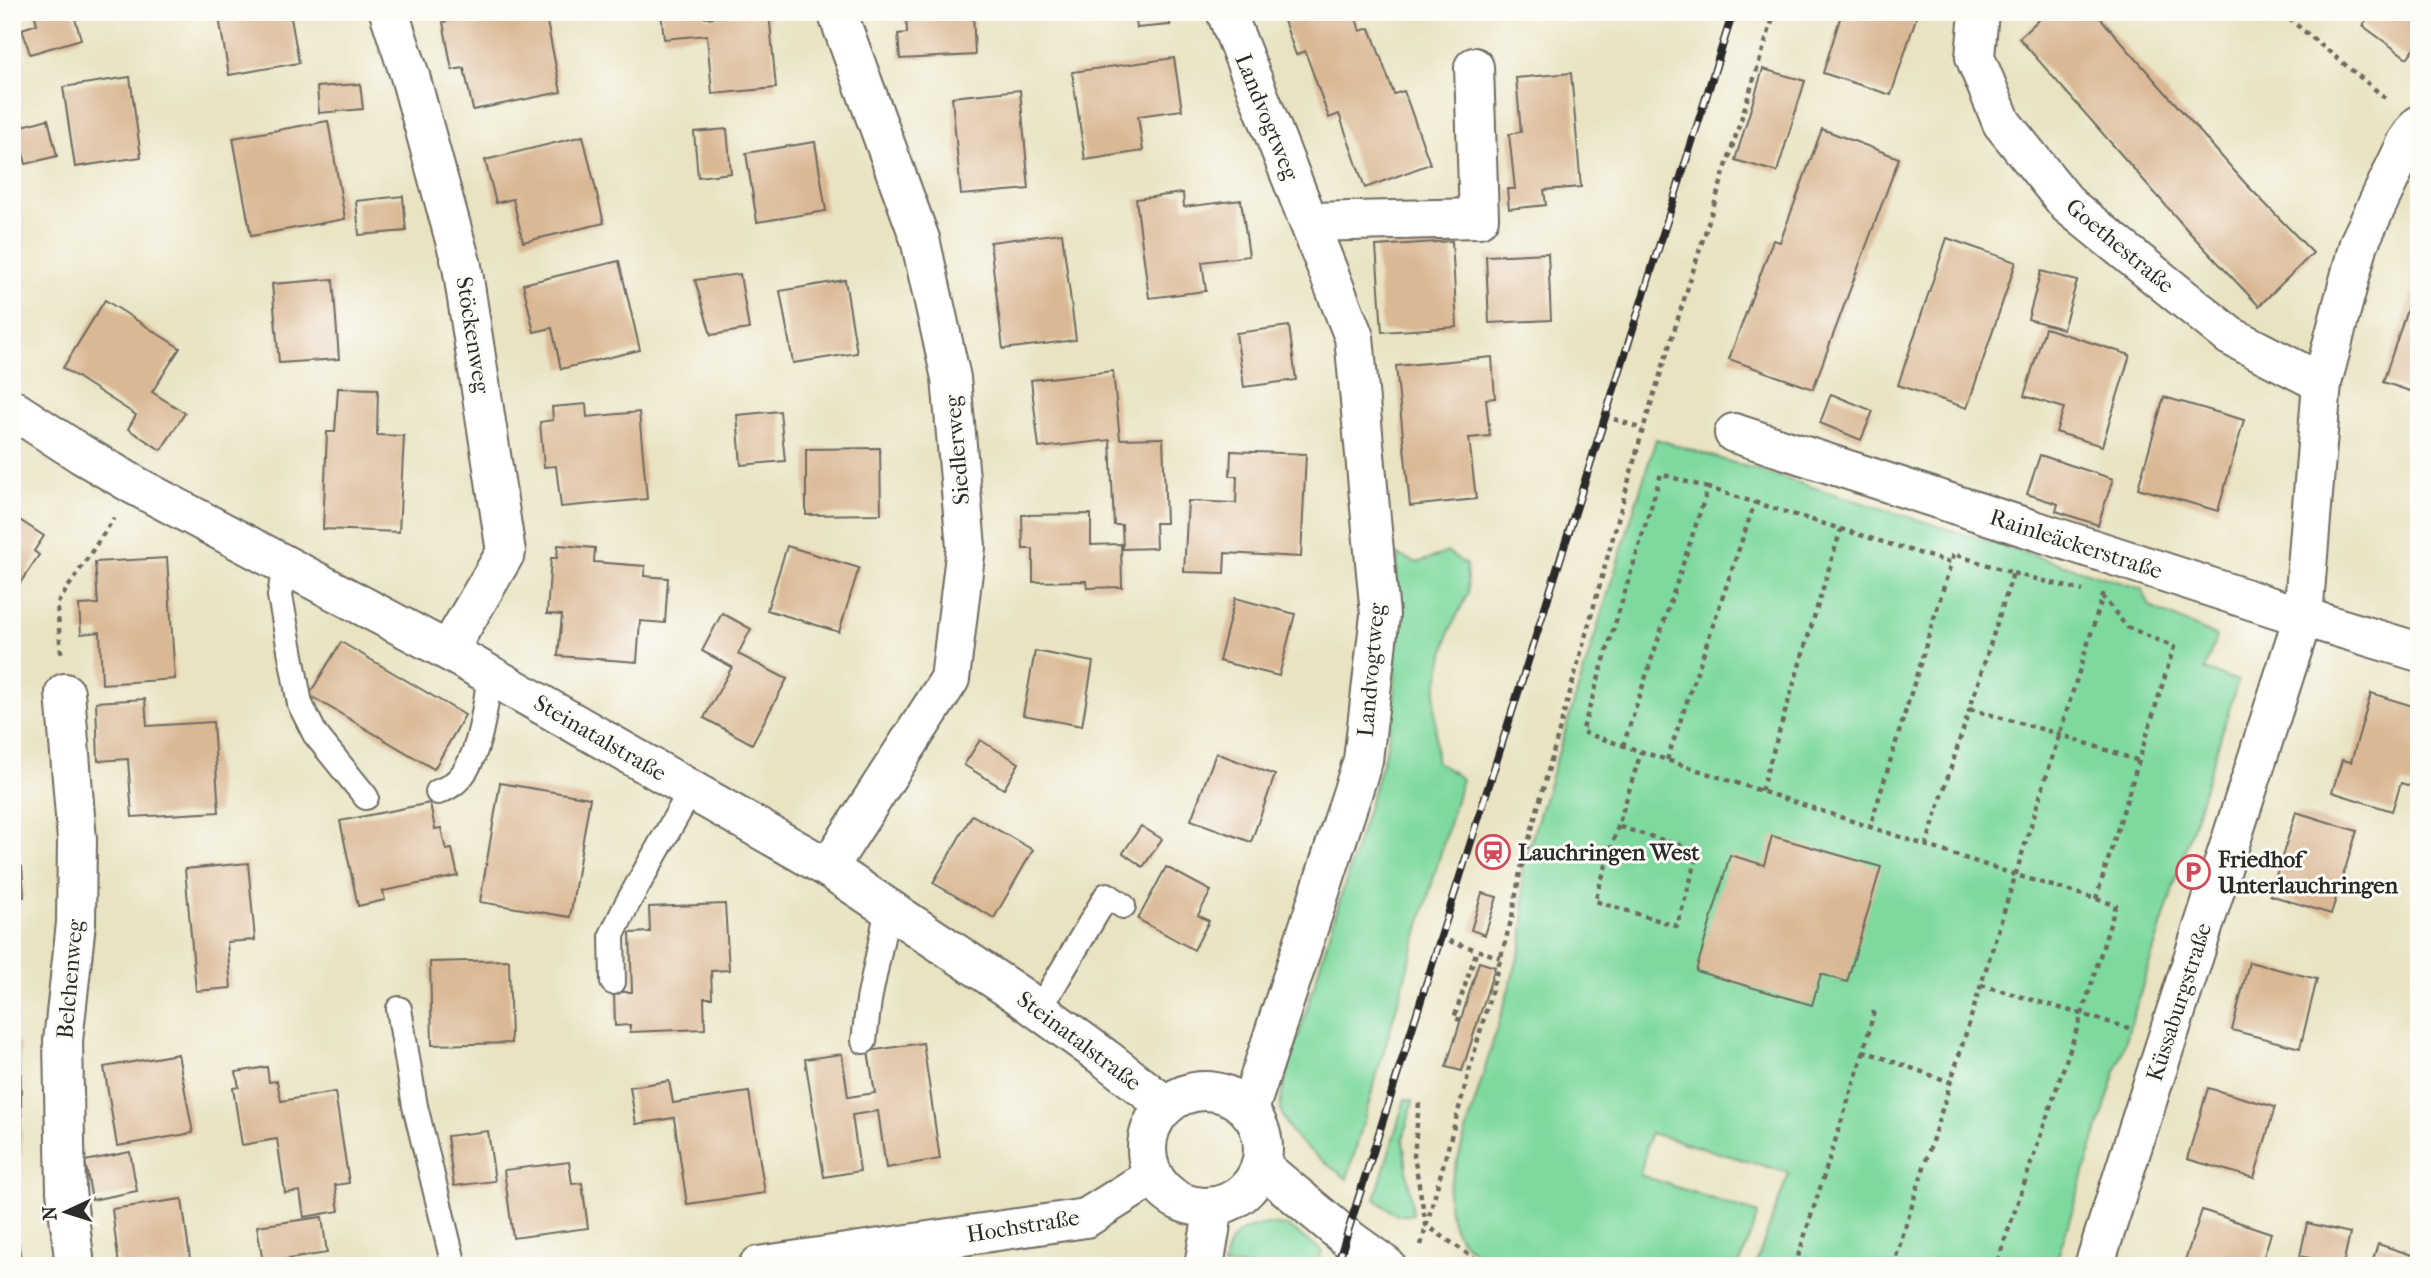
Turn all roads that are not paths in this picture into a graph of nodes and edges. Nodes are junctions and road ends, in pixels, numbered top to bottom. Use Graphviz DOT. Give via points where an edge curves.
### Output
graph roads {
  1 [pos="389,12"];
  2 [pos="837,12"];
  3 [pos="1226,12"];
  4 [pos="1979,12"];
  5 [pos="1474,67"];
  6 [pos="2415,138"];
  7 [pos="1309,222"];
  8 [pos="2322,383"];
  9 [pos="12,409"];
  10 [pos="1734,433"];
  11 [pos="285,565"];
  12 [pos="2303,617"];
  13 [pos="448,651"];
  14 [pos="2419,652"];
  15 [pos="490,675"];
  16 [pos="65,693"];
  17 [pos="691,790"];
  18 [pos="438,792"];
  19 [pos="366,797"];
  20 [pos="828,868"];
  21 [pos="1123,906"];
  22 [pos="888,908"];
  23 [pos="613,982"];
  24 [pos="399,1009"];
  25 [pos="1039,1010"];
  26 [pos="864,1041"];
  27 [pos="1165,1105"];
  28 [pos="1249,1110"];
  29 [pos="1261,1166"];
  30 [pos="1153,1176"];
  31 [pos="1214,1207"];
  32 [pos="1402,1261"];
  33 [pos="75,1266"];
  34 [pos="454,1266"];
  35 [pos="758,1266"];
  36 [pos="1204,1266"];
  37 [pos="2094,1266"];
  1 -- 13 [label="street, Stöckenweg" via="462,266 506,552"];
  2 -- 20 [label="street, Siedlerweg" via="920,239 951,378 966,547 950,679"];
  3 -- 7 [label="street, Landvogtweg"];
  4 -- 8 [label="street, Goethestraße" via="1975,57 2002,123 2069,206 2230,336"];
  5 -- 7 [label="street" via="1479,218"];
  6 -- 8 [label="street, Küssaburgstraße" via="2360,243"];
  7 -- 28 [label="street, Landvogtweg" via="1354,337 1380,614 1363,760"];
  8 -- 12 [label="street, Küssaburgstraße"];
  9 -- 11 [label="street, Steinatalstraße" via="136,486"];
  10 -- 12 [label="street, Rainleäckerstraße"];
  11 -- 13 [label="street, Steinatalstraße"];
  11 -- 19 [label="lane" via="280,596 300,704 315,734"];
  12 -- 14 [label="street, Rainleäckerstraße"];
  12 -- 37 [label="street, Küssaburgstraße"];
  13 -- 15 [label="street, Steinatalstraße"];
  15 -- 17 [label="street, Steinatalstraße"];
  15 -- 18 [label="lane" via="471,762 455,783"];
  16 -- 33 [label="street, Belchenweg" via="77,840 76,923 63,1041 66,1191"];
  17 -- 20 [label="street, Steinatalstraße"];
  17 -- 23 [label="lane" via="612,935"];
  20 -- 22 [label="street, Steinatalstraße"];
  21 -- 25 [label="lane" via="1107,895"];
  22 -- 25 [label="street, Steinatalstraße"];
  22 -- 26 [label="lane"];
  24 -- 34 [label="lane" via="415,1106"];
  25 -- 27 [label="street, Steinatalstraße"];
  27 -- 28 [label="street" via="1198,1090 1217,1091"];
  27 -- 30 [label="street" via="1147,1139"];
  28 -- 29 [label="street" via="1262,1136"];
  29 -- 31 [label="street" via="1243,1193"];
  29 -- 32 [label="street" via="1346,1237"];
  30 -- 31 [label="street" via="1178,1201"];
  30 -- 35 [label="street, Hochstraße" via="1086,1218"];
  31 -- 36 [label="street"];
}
